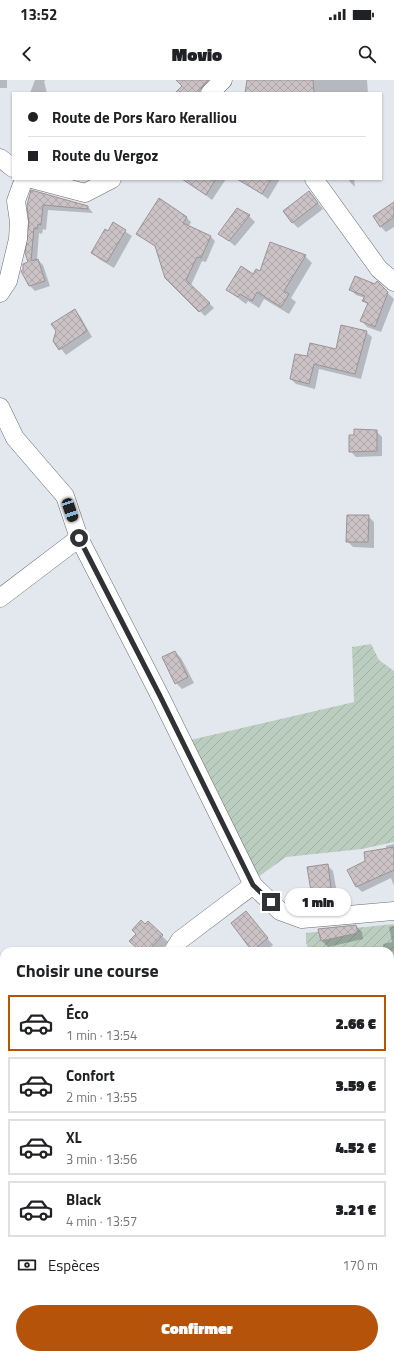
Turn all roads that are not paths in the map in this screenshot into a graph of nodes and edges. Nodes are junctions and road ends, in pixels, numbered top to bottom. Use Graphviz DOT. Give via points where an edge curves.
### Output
graph roads {
  1 [pos="0,158"];
  2 [pos="12,167"];
  3 [pos="24,180"];
  4 [pos="36,180"];
  5 [pos="110,180"];
  6 [pos="315,180"];
  7 [pos="394,282"];
  8 [pos="0,293"];
  9 [pos="0,406"];
  10 [pos="79,538"];
  11 [pos="0,598"];
  12 [pos="253,885"];
  13 [pos="394,912"];
  14 [pos="176,947"];
  1 -- 2 [label="street"];
  3 -- 8 [label="street" via="16,201 18,239 8,281"];
  4 -- 5 [label="street" via="86,193"];
  6 -- 7 [label="street" via="379,269"];
  9 -- 10 [label="street" via="15,438 65,496"];
  10 -- 11 [label="street"];
  10 -- 12 [label="street"];
  12 -- 13 [label="street" via="280,911 302,919"];
  12 -- 14 [label="street" via="180,940"];
}
